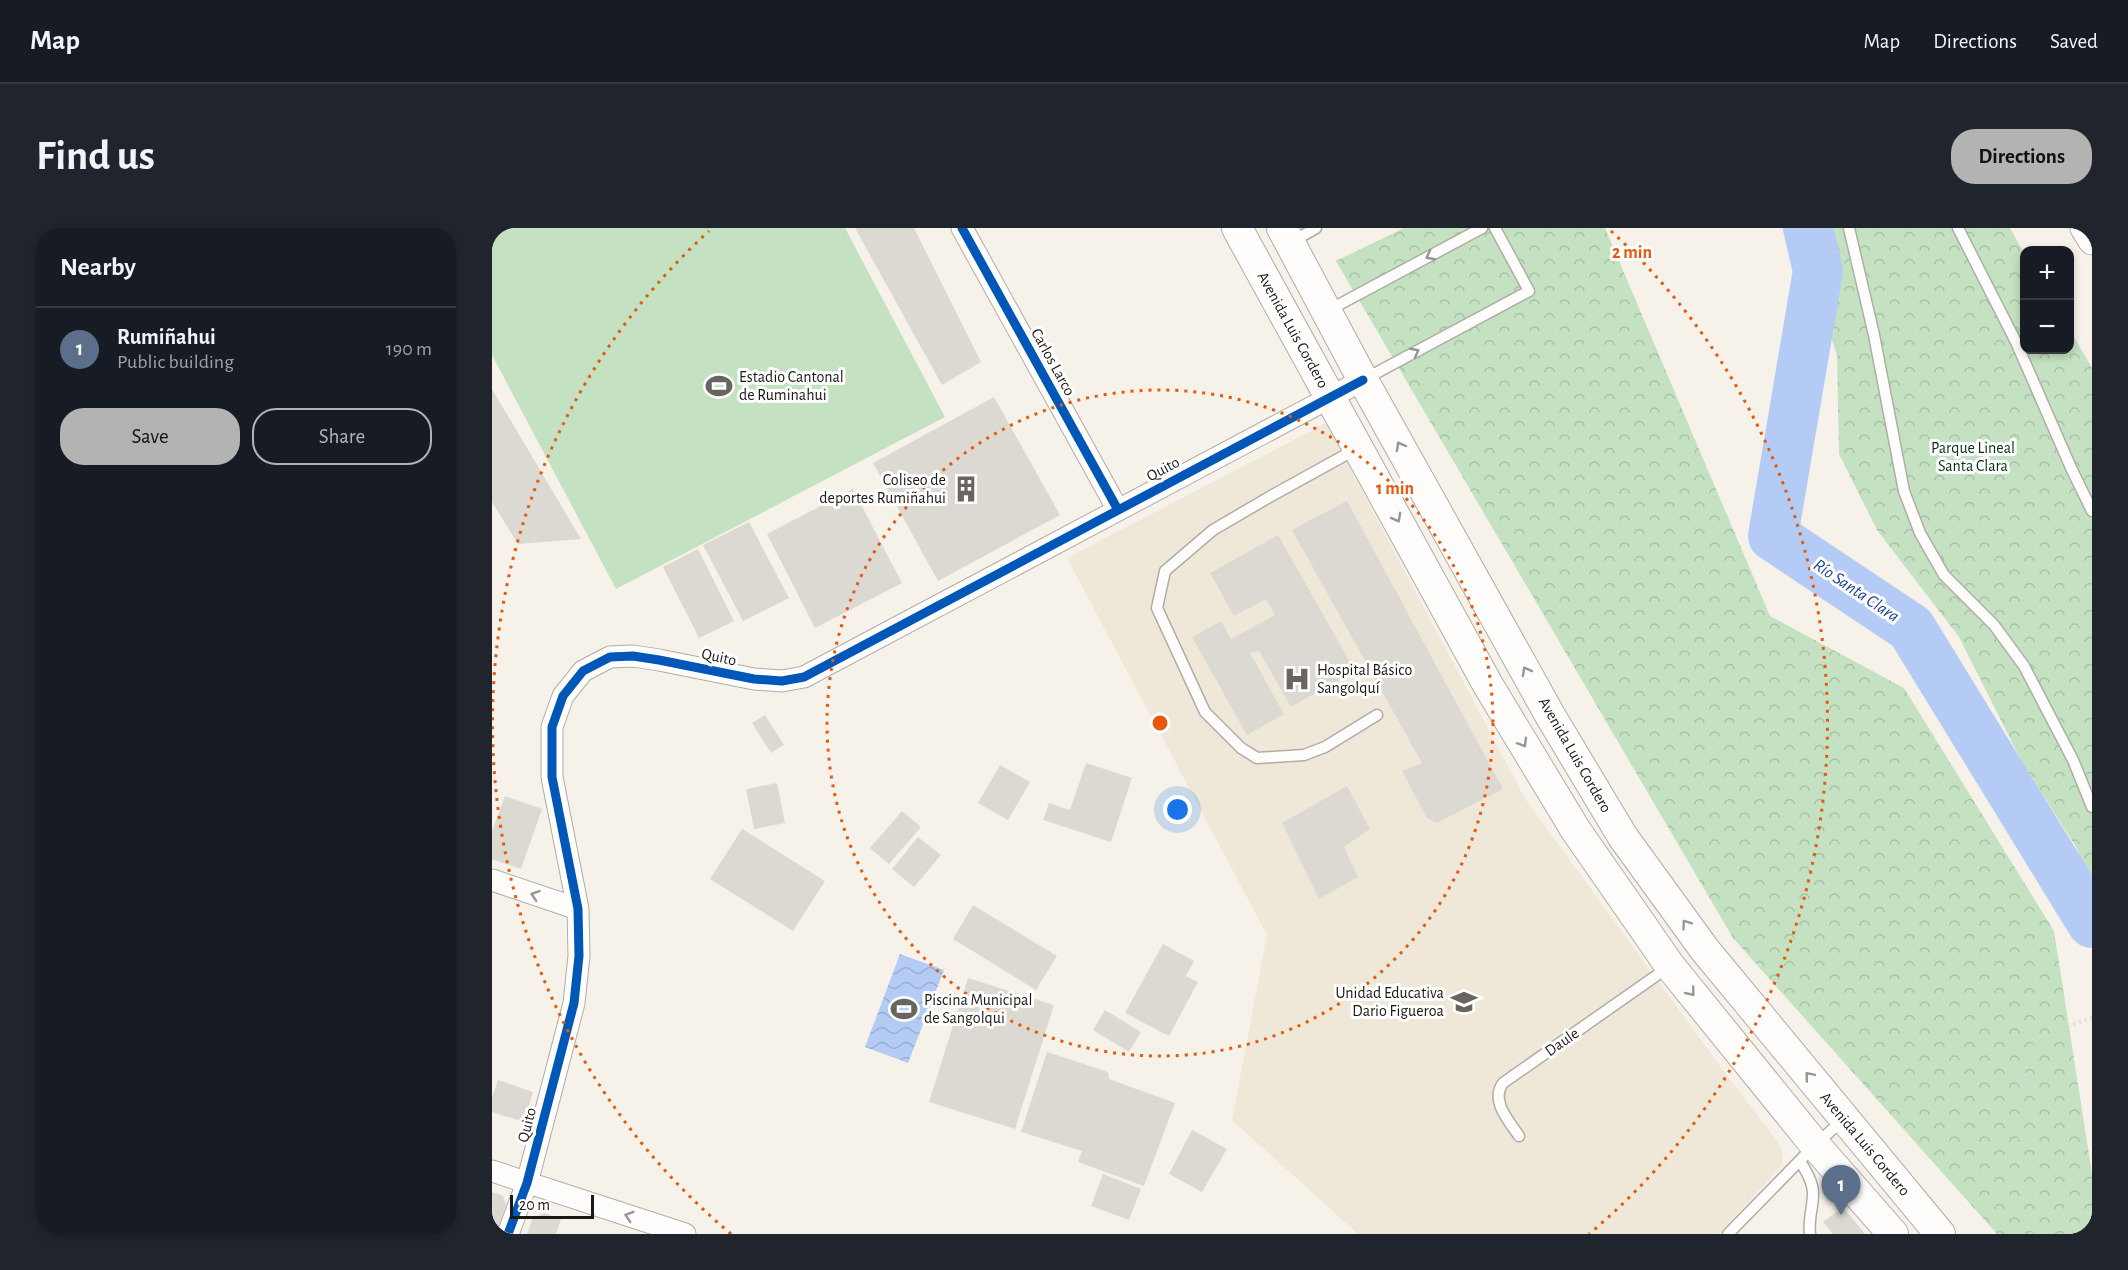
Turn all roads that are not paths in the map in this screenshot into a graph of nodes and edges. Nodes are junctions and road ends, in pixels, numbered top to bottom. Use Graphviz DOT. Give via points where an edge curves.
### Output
graph roads {
  1 [pos="962,228"];
  2 [pos="1237,228"];
  3 [pos="1316,228"];
  4 [pos="1482,228"];
  5 [pos="1495,228"];
  6 [pos="1849,228"];
  7 [pos="1958,228"];
  8 [pos="2084,228"];
  9 [pos="1286,235"];
  10 [pos="2092,241"];
  11 [pos="1327,312"];
  12 [pos="1363,380"];
  13 [pos="1330,397"];
  14 [pos="1358,448"];
  15 [pos="1119,510"];
  16 [pos="2092,511"];
  17 [pos="1377,715"];
  18 [pos="2092,807"];
  19 [pos="492,880"];
  20 [pos="578,909"];
  21 [pos="1670,966"];
  22 [pos="1845,1119"];
  23 [pos="1520,1136"];
  24 [pos="1808,1153"];
  25 [pos="492,1171"];
  26 [pos="527,1183"];
  27 [pos="508,1234"];
  28 [pos="685,1234"];
  29 [pos="1728,1234"];
  30 [pos="1810,1234"];
  31 [pos="1893,1234"];
  32 [pos="1940,1234"];
  1 -- 15 [label="street, Carlos Larco"];
  2 -- 13 [label="main road, Avenida Luis Cordero"];
  3 -- 9 [label="lane"];
  4 -- 11 [label="lane, one-way"];
  12 -- 5 [label="lane, one-way" via="1529,291"];
  6 -- 18 [label="lane" via="1904,491 1920,533 1944,575 1994,626 2024,666 2073,760"];
  7 -- 16 [label="lane" via="2016,342"];
  8 -- 10 [label="street"];
  9 -- 11 [label="main road, Avenida Luis Cordero"];
  11 -- 12 [label="main road, Avenida Luis Cordero"];
  12 -- 13 [label="street, Quito"];
  22 -- 12 [label="main road, Avenida Luis Cordero, one-way" via="1705,950 1623,837 1551,717"];
  13 -- 14 [label="main road, Avenida Luis Cordero"];
  13 -- 15 [label="street, Quito"];
  14 -- 17 [label="lane" via="1213,531 1165,571 1157,608 1205,712 1240,748 1257,758 1304,755 1325,747"];
  14 -- 21 [label="main road, Avenida Luis Cordero, one-way" via="1488,685 1575,829"];
  15 -- 20 [label="street, Quito" via="804,677 782,681 754,679 633,656 610,657 584,671 563,696 552,727 552,777"];
  20 -- 19 [label="street, one-way"];
  20 -- 26 [label="street, Quito" via="574,1003"];
  21 -- 23 [label="lane, Daule" via="1503,1083 1498,1093 1500,1107"];
  21 -- 24 [label="main road, Avenida Luis Cordero, one-way"];
  22 -- 24 [label="lane"];
  22 -- 32 [label="main road, Avenida Luis Cordero"];
  24 -- 29 [label="lane"];
  24 -- 30 [label="lane" via="1813,1192"];
  24 -- 31 [label="main road, Avenida Luis Cordero"];
  25 -- 26 [label="street"];
  26 -- 27 [label="street, Quito"];
  28 -- 26 [label="street, one-way"];
}
